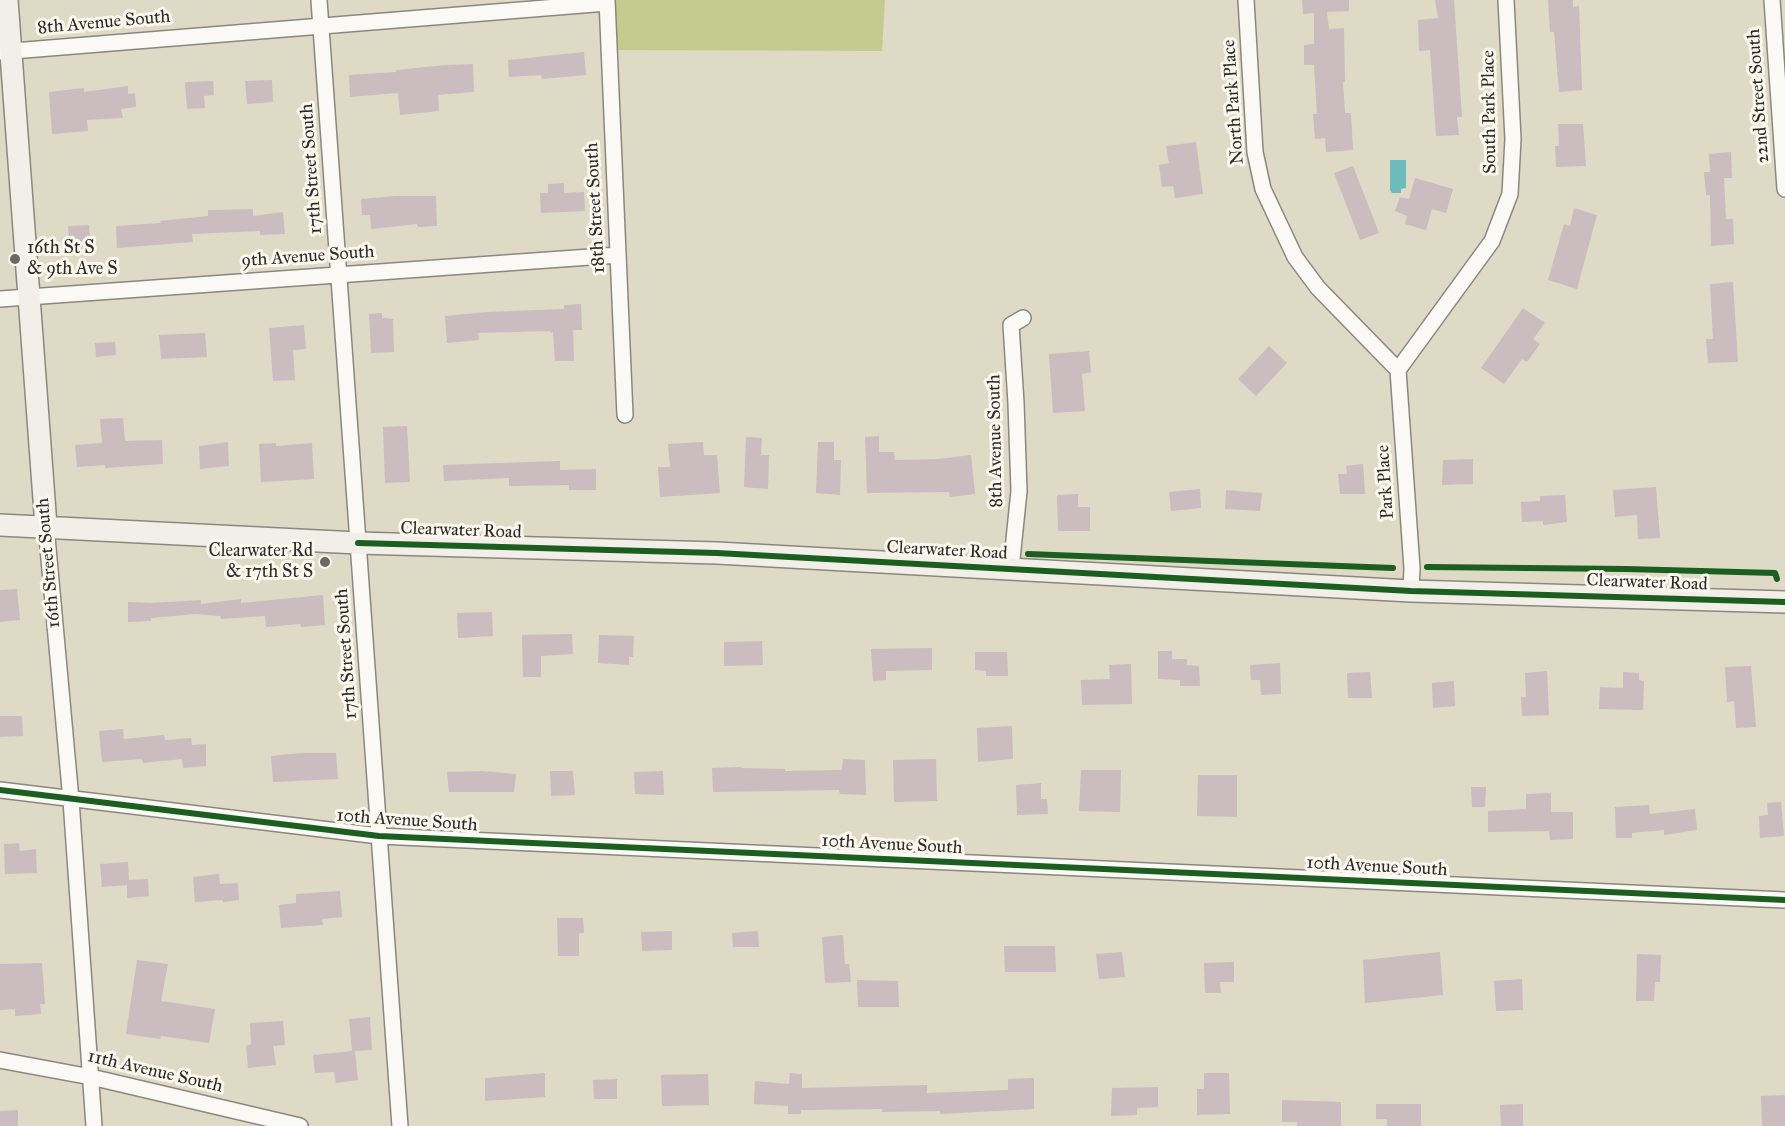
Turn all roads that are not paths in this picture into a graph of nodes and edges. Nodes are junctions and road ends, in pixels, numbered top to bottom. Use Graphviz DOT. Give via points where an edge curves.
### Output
graph roads {
  1 [pos="7,0"];
  2 [pos="319,0"];
  3 [pos="1246,0"];
  4 [pos="1506,0"];
  5 [pos="1772,0"];
  6 [pos="607,2"];
  7 [pos="321,25"];
  8 [pos="5,51"];
  9 [pos="1785,189"];
  10 [pos="618,255"];
  11 [pos="339,274"];
  12 [pos="29,298"];
  13 [pos="0,300"];
  14 [pos="1023,318"];
  15 [pos="1398,370"];
  16 [pos="625,415"];
  17 [pos="0,525"];
  18 [pos="46,526"];
  19 [pos="358,543"];
  20 [pos="1011,569"];
  21 [pos="1411,591"];
  22 [pos="1785,602"];
  23 [pos="0,790"];
  24 [pos="71,800"];
  25 [pos="379,836"];
  26 [pos="1785,900"];
  27 [pos="0,1060"];
  28 [pos="90,1077"];
  29 [pos="94,1126"];
  30 [pos="300,1126"];
  31 [pos="400,1126"];
  1 -- 8 [label="street, 16th Street South"];
  2 -- 7 [label="street, 17th Street South"];
  3 -- 15 [label="street, North Park Place" via="1255,152 1263,189 1295,257 1312,280"];
  4 -- 15 [label="street, South Park Place" via="1513,139 1510,194 1492,241"];
  5 -- 9 [label="street, 22nd Street South"];
  6 -- 7 [label="street, 8th Avenue South"];
  6 -- 10 [label="street, 18th Street South"];
  7 -- 8 [label="street, 8th Avenue South"];
  7 -- 11 [label="street, 17th Street South"];
  8 -- 12 [label="street, 16th Street South"];
  10 -- 11 [label="street, 9th Avenue South"];
  10 -- 16 [label="street, 18th Street South"];
  11 -- 12 [label="street, 9th Avenue South"];
  11 -- 19 [label="street, 17th Street South"];
  12 -- 13 [label="street, 9th Avenue South"];
  12 -- 18 [label="street, 16th Street South"];
  14 -- 20 [label="street, 8th Avenue South" via="1011,325 1019,491"];
  15 -- 21 [label="street, Park Place"];
  17 -- 18 [label="street, Clearwater Road"];
  18 -- 19 [label="street, Clearwater Road"];
  18 -- 24 [label="street, 16th Street South"];
  19 -- 20 [label="street, Clearwater Road" via="717,554"];
  19 -- 25 [label="street, 17th Street South"];
  20 -- 21 [label="street, Clearwater Road"];
  21 -- 22 [label="street, Clearwater Road"];
  23 -- 24 [label="street, 10th Avenue South"];
  24 -- 25 [label="street, 10th Avenue South"];
  24 -- 28 [label="street, 16th Street South"];
  25 -- 26 [label="street, 10th Avenue South"];
  25 -- 31 [label="street, 17th Street South"];
  27 -- 28 [label="street, 11th Avenue South"];
  28 -- 29 [label="street, 16th Street South"];
  28 -- 30 [label="street, 11th Avenue South"];
}
